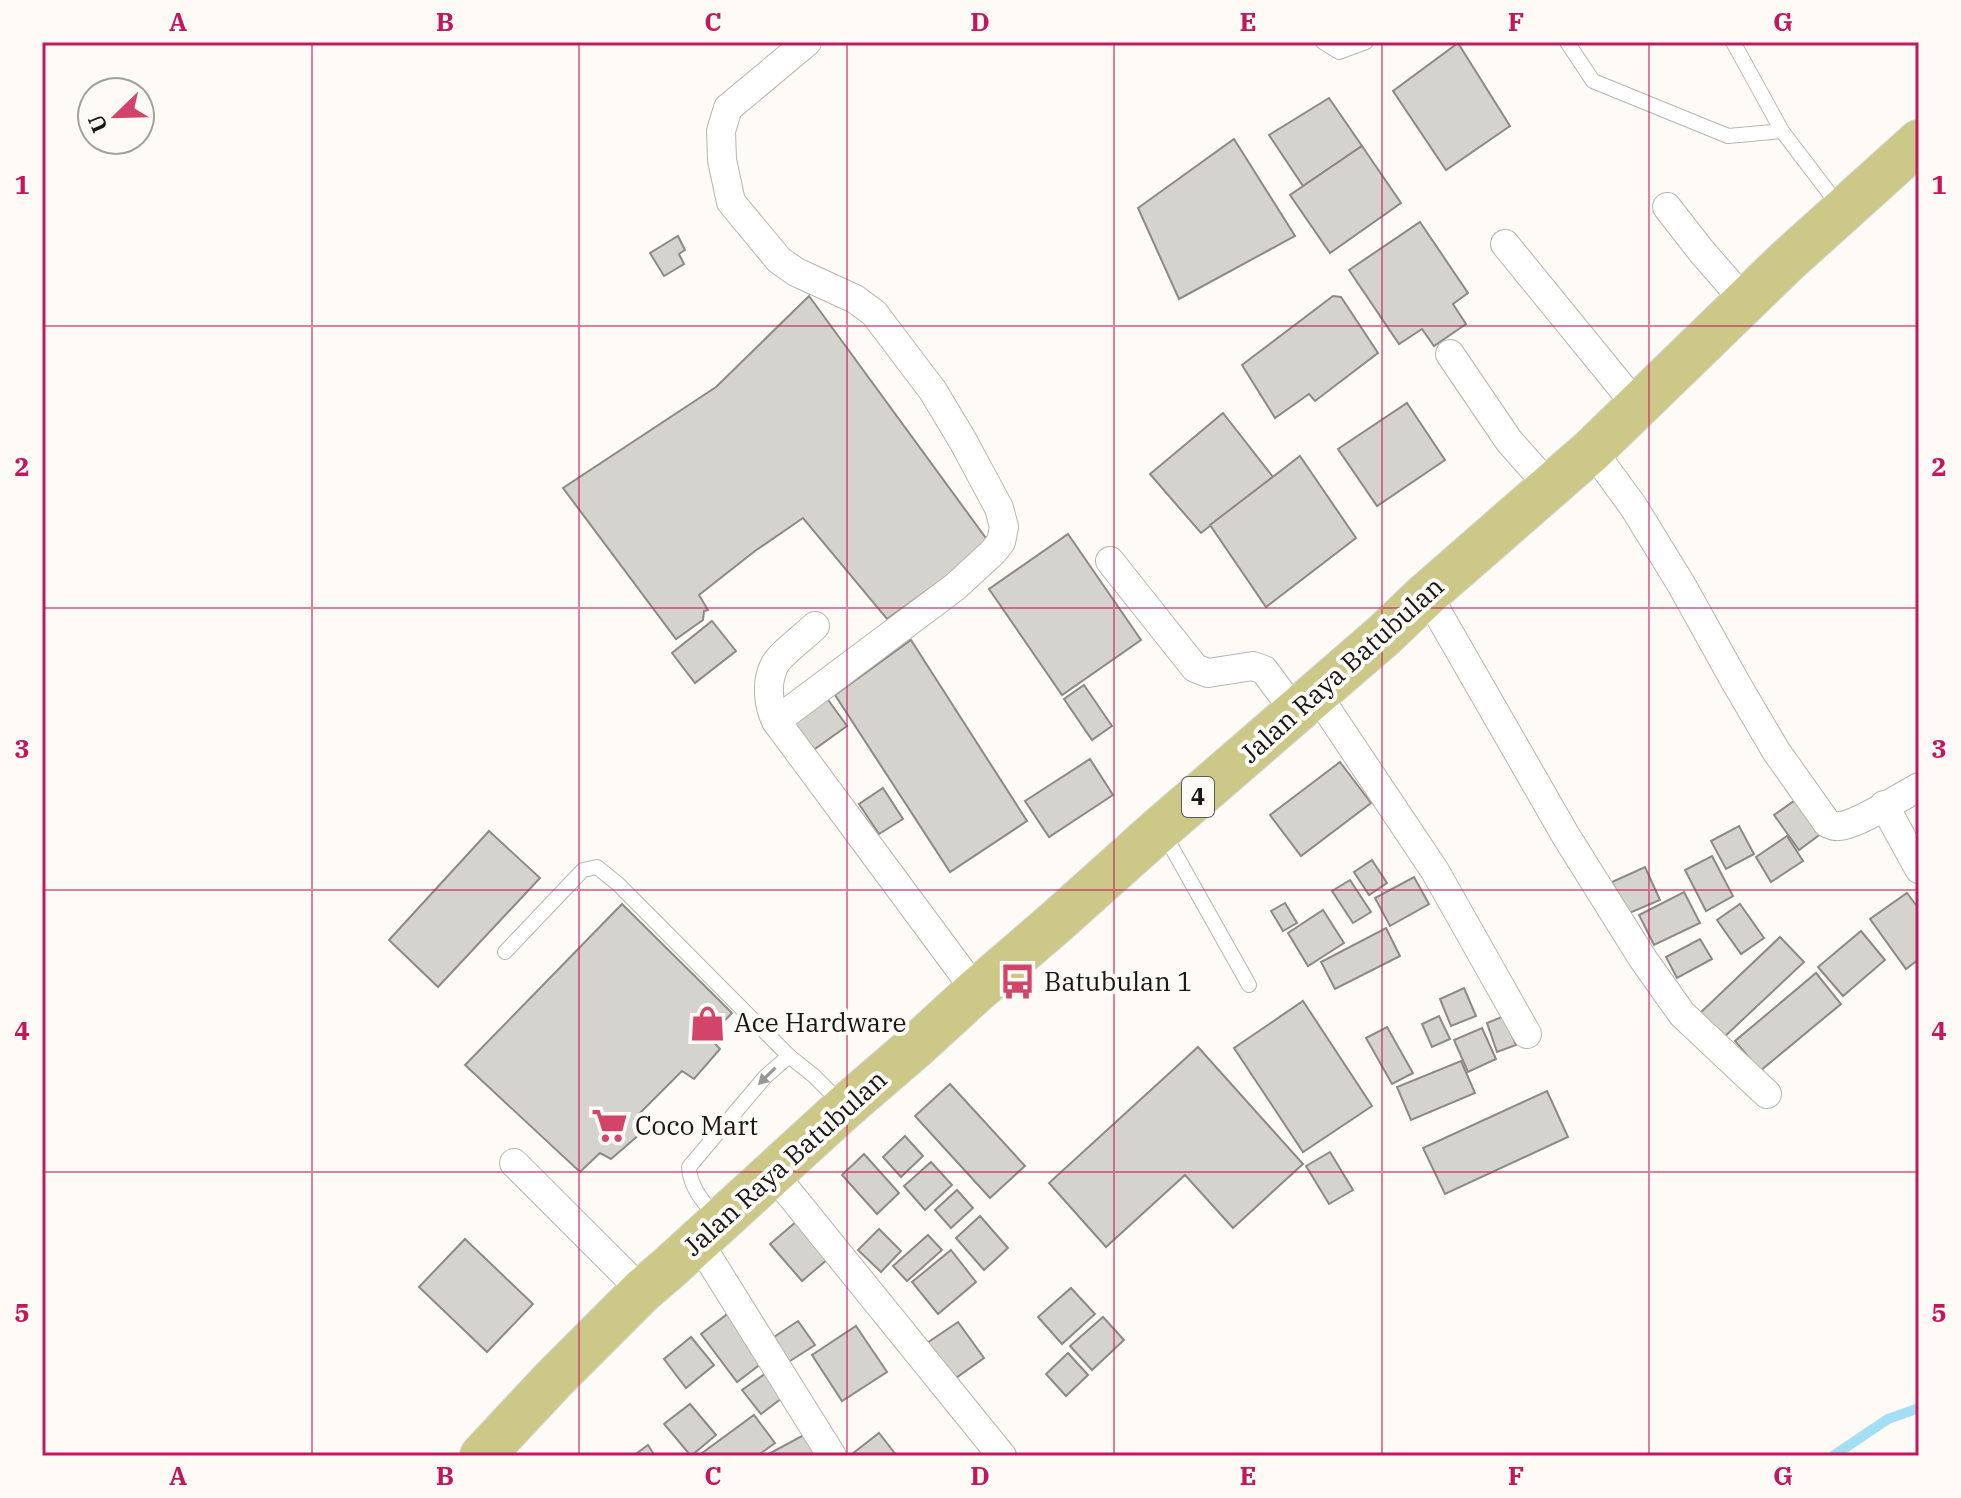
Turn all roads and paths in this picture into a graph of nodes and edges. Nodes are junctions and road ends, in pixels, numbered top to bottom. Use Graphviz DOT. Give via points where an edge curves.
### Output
graph roads {
  1 [pos="807,42"];
  2 [pos="1323,42"];
  3 [pos="1366,42"];
  4 [pos="1567,42"];
  5 [pos="1733,42"];
  6 [pos="1782,131"];
  7 [pos="1914,158"];
  8 [pos="1667,207"];
  9 [pos="1842,210"];
  10 [pos="1505,244"];
  11 [pos="1745,301"];
  12 [pos="1450,354"];
  13 [pos="1637,406"];
  14 [pos="1592,450"];
  15 [pos="1549,486"];
  16 [pos="1110,561"];
  17 [pos="1427,594"];
  18 [pos="815,626"];
  19 [pos="1306,703"];
  20 [pos="776,721"];
  21 [pos="1919,787"];
  22 [pos="1884,805"];
  23 [pos="1161,828"];
  24 [pos="1919,869"];
  25 [pos="505,952"];
  26 [pos="1249,985"];
  27 [pos="976,991"];
  28 [pos="1527,1034"];
  29 [pos="789,1056"];
  30 [pos="1767,1094"];
  31 [pos="845,1107"];
  32 [pos="514,1163"];
  33 [pos="772,1172"];
  34 [pos="708,1231"];
  35 [pos="642,1291"];
  36 [pos="482,1456"];
  37 [pos="832,1456"];
  38 [pos="1002,1456"];
  1 -- 20 [label="street" via="728,108 721,146 731,202 779,260 874,313 941,403 999,508 1004,527 993,552 955,587"];
  2 -- 3 [label="lane" via="1339,52"];
  4 -- 6 [label="lane" via="1593,81 1728,136"];
  5 -- 6 [label="lane"];
  6 -- 9 [label="lane"];
  7 -- 9 [label="highway, Jalan Raya Batubulan / 4"];
  8 -- 11 [label="street"];
  9 -- 11 [label="highway, Jalan Raya Batubulan / 4"];
  10 -- 13 [label="street"];
  11 -- 13 [label="highway, Jalan Raya Batubulan / 4"];
  12 -- 15 [label="street" via="1509,441"];
  13 -- 14 [label="highway, Jalan Raya Batubulan / 4"];
  14 -- 15 [label="highway, Jalan Raya Batubulan / 4"];
  14 -- 22 [label="street" via="1633,506 1776,751 1827,823 1843,826"];
  15 -- 17 [label="highway, Jalan Raya Batubulan / 4"];
  16 -- 19 [label="street" via="1195,668 1208,673 1253,666"];
  17 -- 19 [label="highway, Jalan Raya Batubulan / 4"];
  17 -- 30 [label="street" via="1643,959 1682,1014"];
  18 -- 20 [label="street" via="774,663 768,688"];
  19 -- 23 [label="highway, Jalan Raya Batubulan / 4"];
  19 -- 28 [label="street" via="1435,871"];
  20 -- 27 [label="street"];
  21 -- 22 [label="street"];
  22 -- 24 [label="street"];
  23 -- 26 [label="lane"];
  23 -- 27 [label="highway, Jalan Raya Batubulan / 4"];
  25 -- 29 [label="lane" via="583,870 597,867"];
  27 -- 31 [label="highway, Jalan Raya Batubulan / 4"];
  29 -- 31 [label="lane"];
  29 -- 34 [label="lane, one-way" via="689,1167"];
  31 -- 33 [label="highway, Jalan Raya Batubulan / 4"];
  32 -- 35 [label="street"];
  33 -- 34 [label="highway, Jalan Raya Batubulan / 4"];
  33 -- 38 [label="street"];
  34 -- 35 [label="highway, Jalan Raya Batubulan / 4"];
  34 -- 37 [label="street"];
  35 -- 36 [label="highway, Jalan Raya Batubulan / 4"];
}
